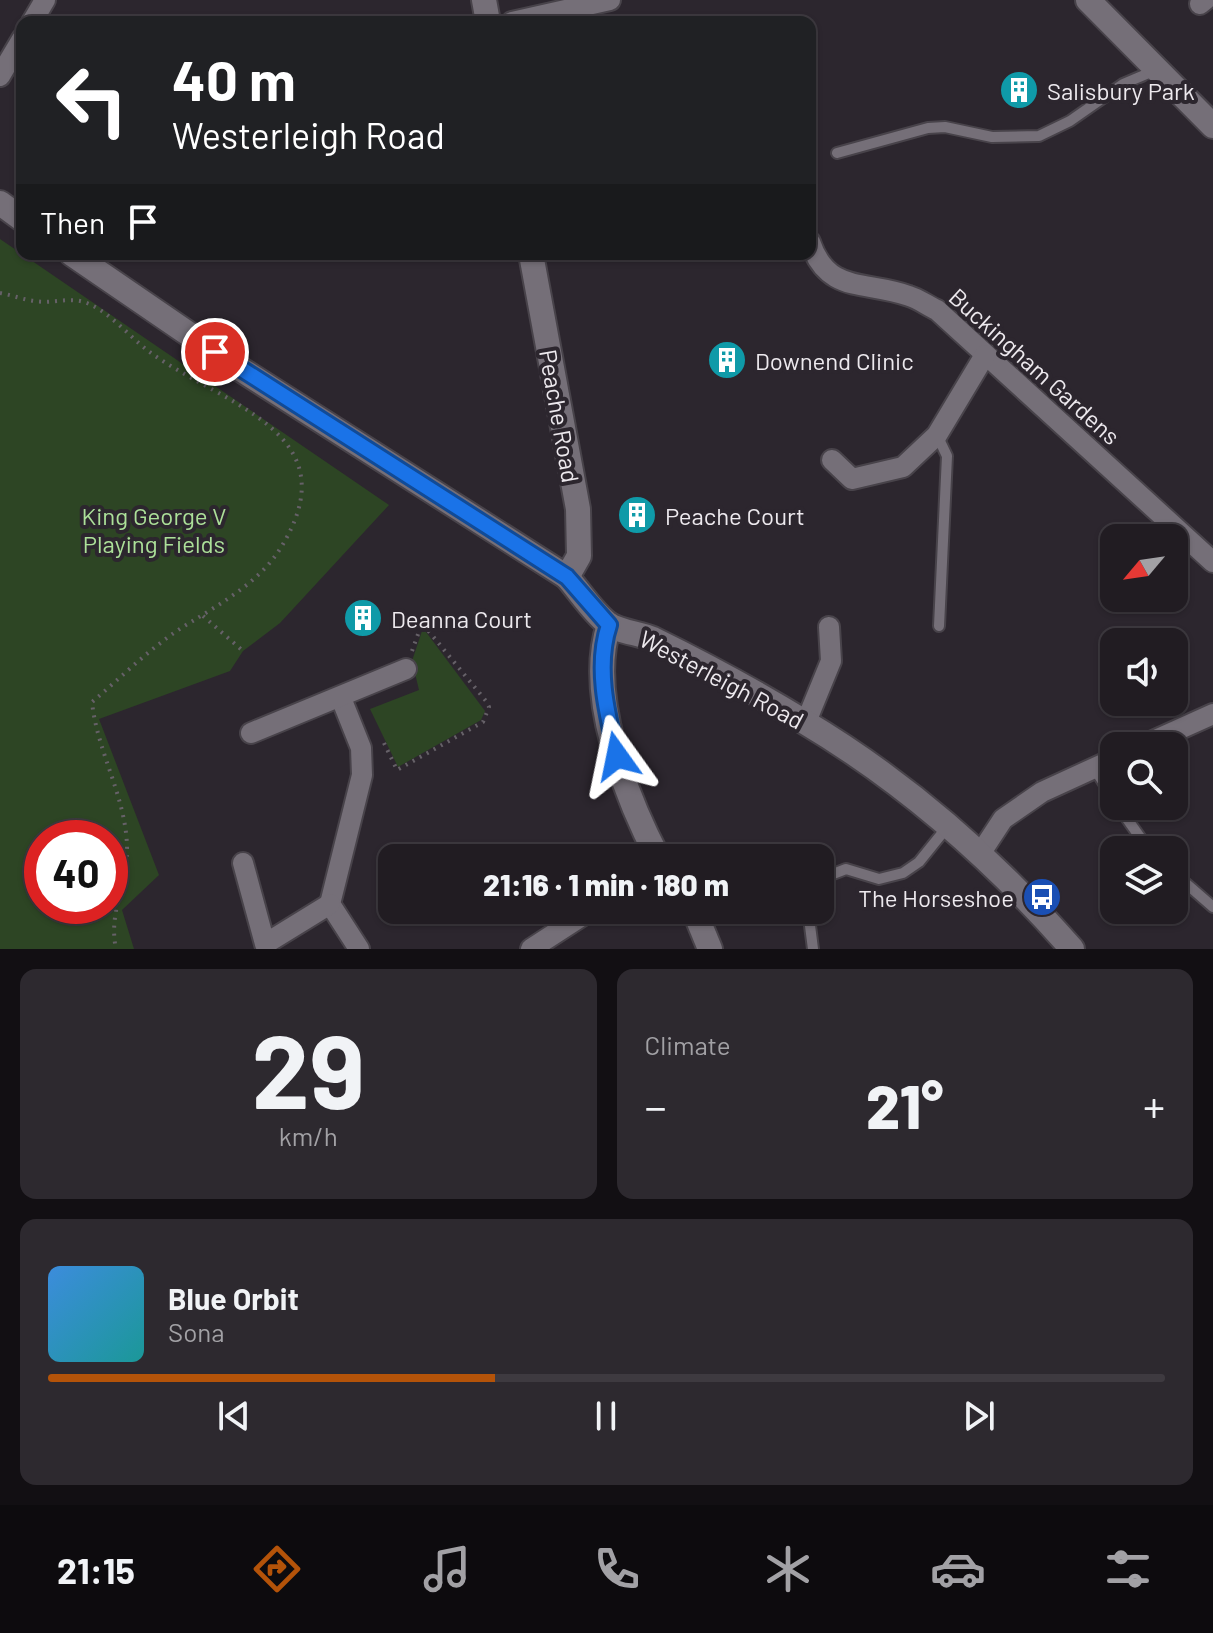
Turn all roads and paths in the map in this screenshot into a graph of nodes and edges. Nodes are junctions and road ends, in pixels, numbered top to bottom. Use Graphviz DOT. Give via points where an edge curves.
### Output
graph roads {
  1 [pos="610,0"];
  2 [pos="1088,0"];
  3 [pos="539,16"];
  4 [pos="16,49"];
  5 [pos="1157,70"];
  6 [pos="0,76"];
  7 [pos="1213,126"];
  8 [pos="837,153"];
  9 [pos="81,260"];
  10 [pos="532,260"];
  11 [pos="816,260"];
  12 [pos="0,293"];
  13 [pos="985,355"];
  14 [pos="937,435"];
  15 [pos="832,460"];
  16 [pos="1213,562"];
  17 [pos="567,577"];
  18 [pos="203,616"];
  19 [pos="609,625"];
  20 [pos="939,626"];
  21 [pos="829,627"];
  22 [pos="243,651"];
  23 [pos="406,669"];
  24 [pos="341,698"];
  25 [pos="1213,714"];
  26 [pos="806,722"];
  27 [pos="1173,732"];
  28 [pos="251,733"];
  29 [pos="384,743"];
  30 [pos="1100,765"];
  31 [pos="1094,768"];
  32 [pos="1100,777"];
  33 [pos="948,826"];
  34 [pos="652,844"];
  35 [pos="980,854"];
  36 [pos="243,863"];
  37 [pos="834,874"];
  38 [pos="1188,885"];
  39 [pos="330,904"];
  40 [pos="1213,907"];
  41 [pos="569,924"];
  42 [pos="700,924"];
  43 [pos="810,924"];
  44 [pos="116,949"];
  45 [pos="359,949"];
  46 [pos="531,949"];
  47 [pos="710,949"];
  48 [pos="813,949"];
  49 [pos="1072,949"];
  1 -- 3 [label="street"];
  2 -- 5 [label="street"];
  4 -- 6 [label="street"];
  5 -- 7 [label="street"];
  5 -- 8 [label="lane" via="1123,84 1039,136 992,137 928,128"];
  9 -- 17 [label="street, Westerleigh Road" via="226,360"];
  10 -- 17 [label="street, Peache Road" via="578,509 579,556"];
  11 -- 13 [label="street, Buckingham Gardens" via="828,275 847,283 909,296 937,310"];
  12 -- 18 [label="path" via="37,302 85,302 151,353 274,429 297,454 303,479 297,514 279,551 254,579"];
  13 -- 14 [label="street"];
  13 -- 16 [label="street, Buckingham Gardens"];
  14 -- 15 [label="street" via="903,467 852,479"];
  14 -- 20 [label="lane" via="947,456"];
  17 -- 19 [label="street, Westerleigh Road"];
  18 -- 22 [label="path"];
  18 -- 44 [label="path" via="92,702 123,807 127,849 113,912"];
  19 -- 26 [label="street, Westerleigh Road" via="641,633 712,667"];
  19 -- 34 [label="street" via="602,646 603,683 612,733 623,779"];
  21 -- 26 [label="street" via="831,661"];
  23 -- 24 [label="street"];
  23 -- 29 [label="path" via="422,623 486,701 487,714 483,722 397,770"];
  24 -- 28 [label="street"];
  24 -- 39 [label="street" via="361,748 362,775"];
  25 -- 27 [label="street"];
  26 -- 33 [label="street, Westerleigh Road"];
  30 -- 31 [label="street"];
  31 -- 32 [label="lane"];
  31 -- 35 [label="street" via="1042,792 1003,819"];
  33 -- 35 [label="street, Westerleigh Road"];
  33 -- 37 [label="lane" via="903,873 879,879 846,869"];
  35 -- 49 [label="street, Westerleigh Road"];
  36 -- 39 [label="street" via="265,944"];
  38 -- 40 [label="lane"];
  39 -- 45 [label="street"];
  41 -- 46 [label="street"];
  42 -- 47 [label="street"];
  43 -- 48 [label="lane"];
}
